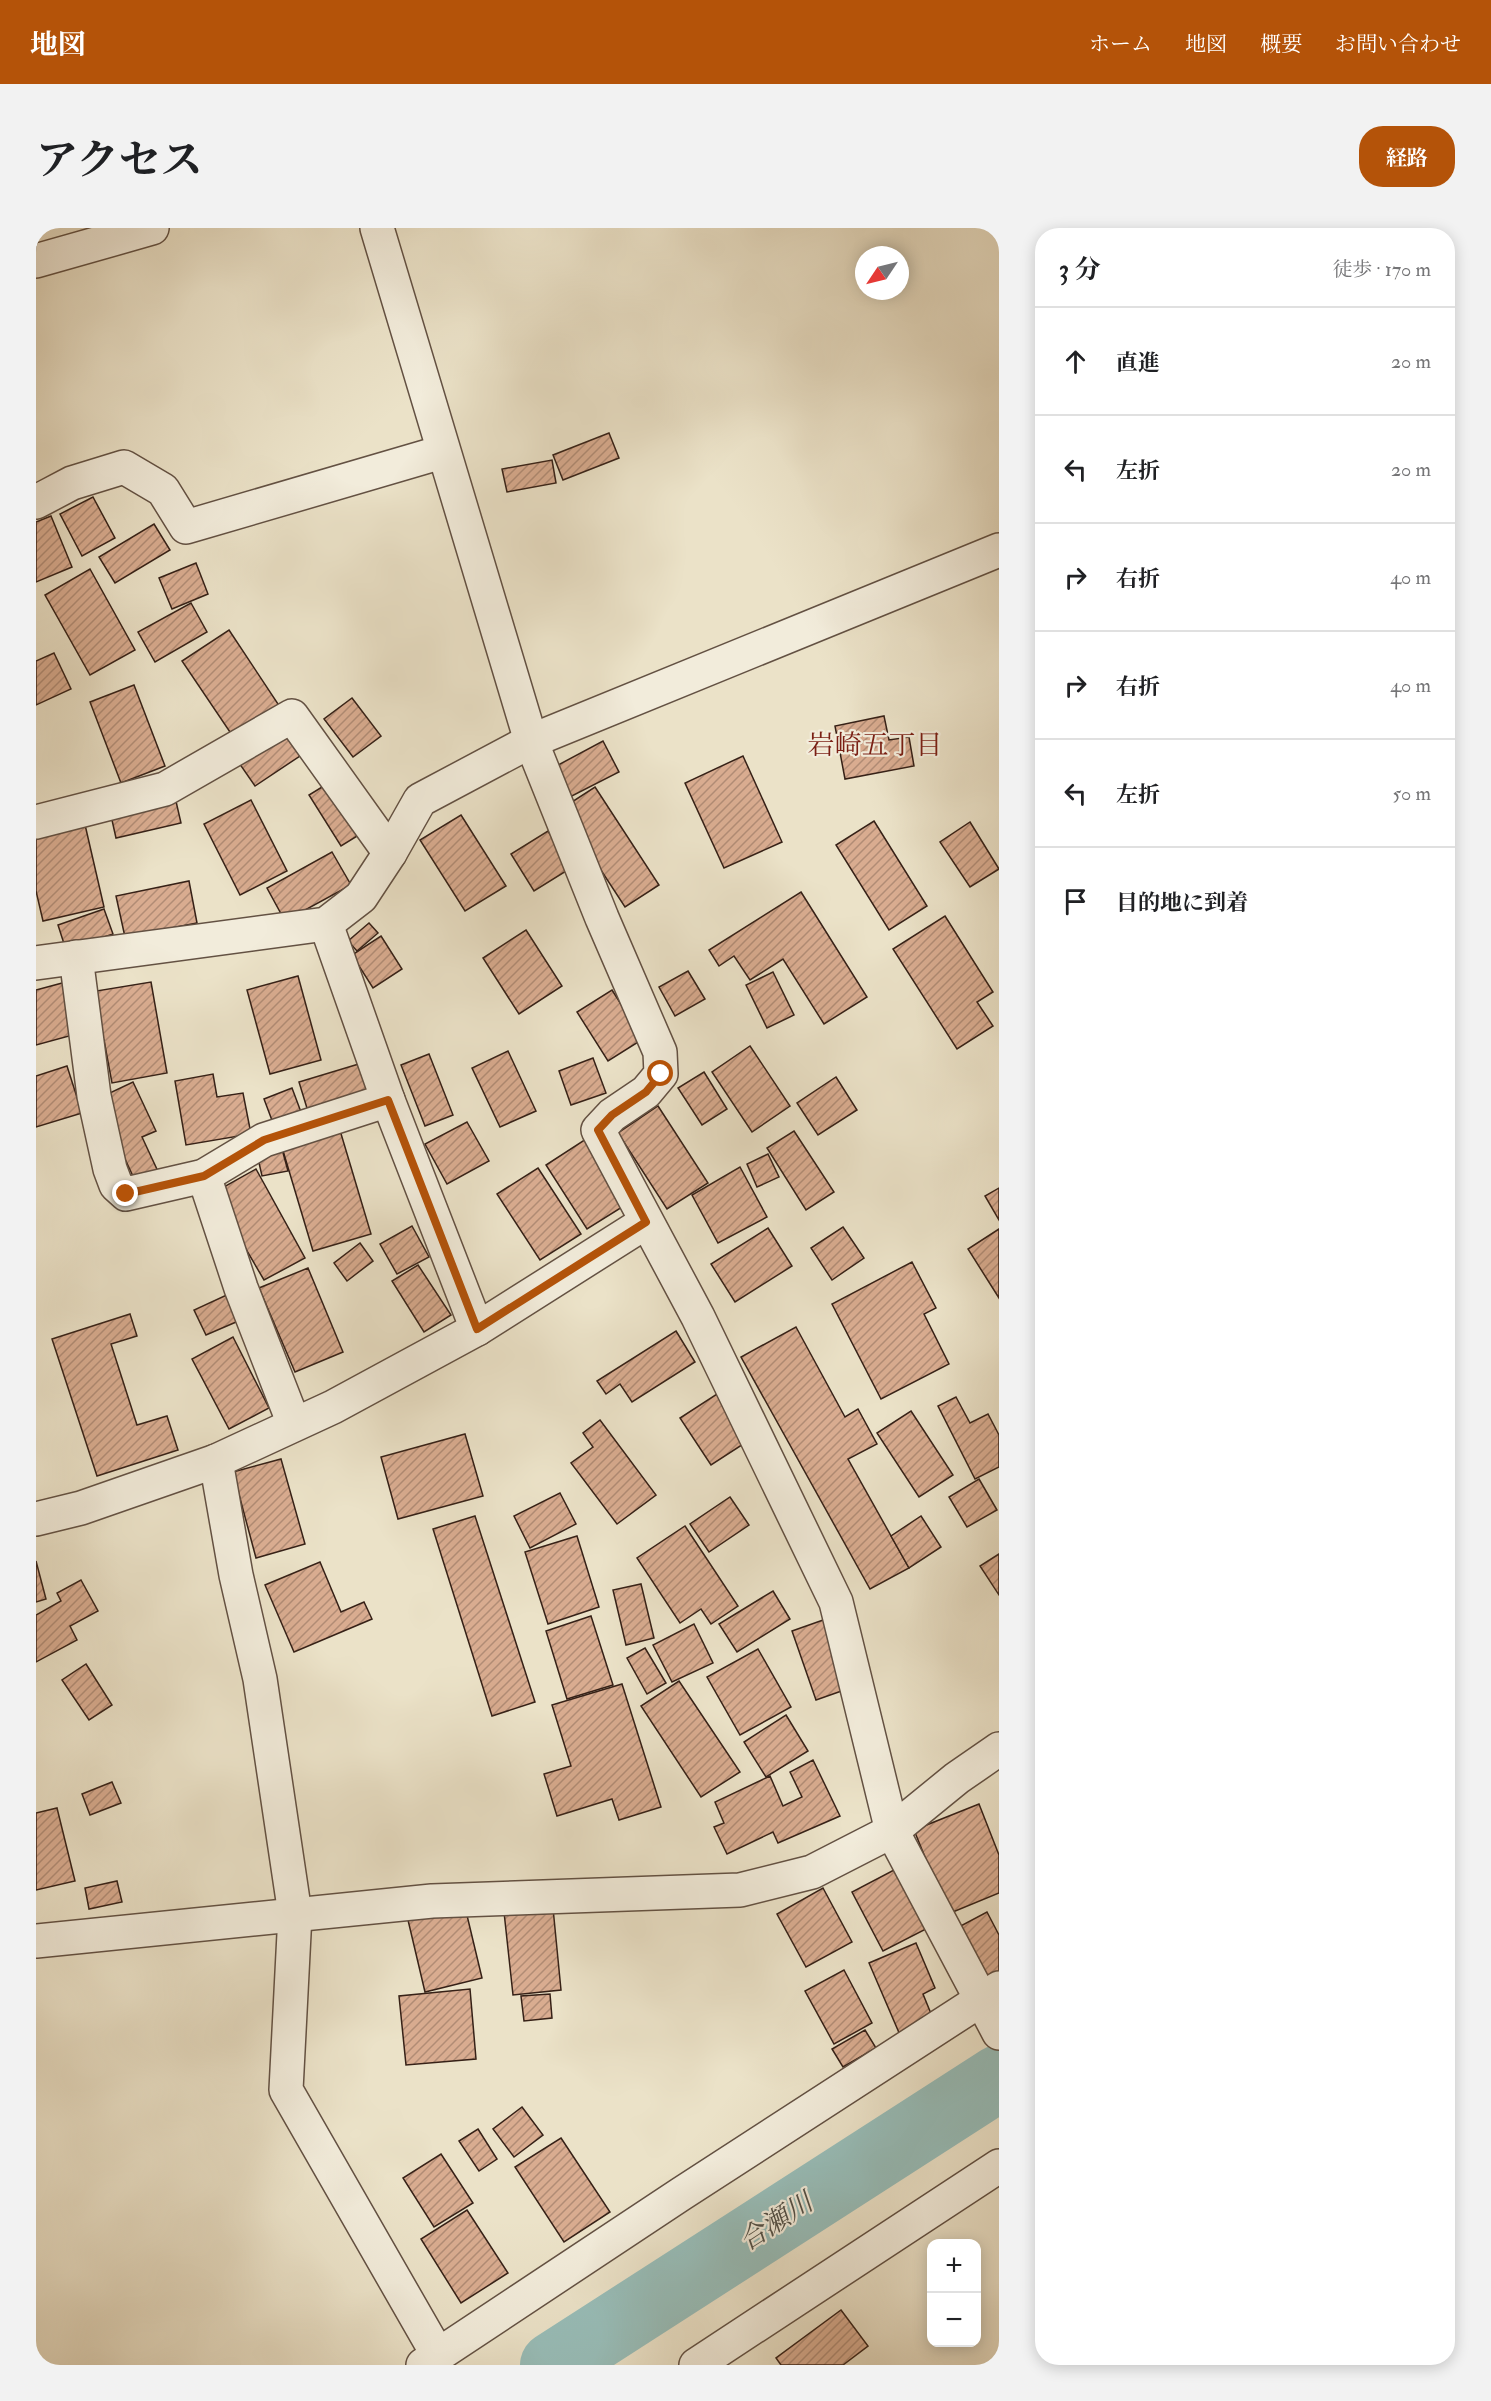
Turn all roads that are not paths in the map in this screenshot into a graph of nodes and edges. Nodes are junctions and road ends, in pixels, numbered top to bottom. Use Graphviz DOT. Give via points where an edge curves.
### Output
graph roads {
  1 [pos="152,228"];
  2 [pos="377,228"];
  3 [pos="36,261"];
  4 [pos="442,452"];
  5 [pos="36,502"];
  6 [pos="999,550"];
  7 [pos="531,741"];
  8 [pos="36,822"];
  9 [pos="390,854"];
  10 [pos="326,924"];
  11 [pos="76,957"];
  12 [pos="36,963"];
  13 [pos="388,1100"];
  14 [pos="204,1176"];
  15 [pos="646,1222"];
  16 [pos="477,1329"];
  17 [pos="294,1424"];
  18 [pos="216,1461"];
  19 [pos="36,1519"];
  20 [pos="999,1749"];
  21 [pos="892,1831"];
  22 [pos="295,1914"];
  23 [pos="36,1941"];
  24 [pos="992,2010"];
  25 [pos="999,2166"];
  26 [pos="431,2360"];
  27 [pos="696,2365"];
  1 -- 3 [label="street"];
  2 -- 4 [label="street"];
  4 -- 5 [label="street" via="186,526 163,490 124,467 72,483"];
  4 -- 7 [label="street"];
  6 -- 7 [label="street"];
  7 -- 9 [label="street" via="420,800"];
  7 -- 15 [label="street" via="660,1053 661,1074 646,1092 612,1115 598,1130"];
  8 -- 9 [label="street" via="165,789 292,716"];
  9 -- 10 [label="street" via="361,897"];
  10 -- 11 [label="street"];
  10 -- 13 [label="street"];
  11 -- 12 [label="street"];
  11 -- 14 [label="street" via="94,1096 116,1185 126,1194"];
  13 -- 14 [label="street" via="264,1140"];
  13 -- 16 [label="street"];
  14 -- 17 [label="street" via="241,1288"];
  15 -- 16 [label="street"];
  15 -- 21 [label="street" via="698,1317 836,1602"];
  16 -- 17 [label="street"];
  17 -- 18 [label="street"];
  18 -- 19 [label="street" via="81,1508"];
  18 -- 22 [label="street" via="260,1679"];
  20 -- 21 [label="street"];
  21 -- 22 [label="street" via="812,1872 740,1890 432,1902"];
  21 -- 24 [label="street"];
  22 -- 23 [label="street"];
  22 -- 26 [label="street" via="286,2090"];
  24 -- 26 [label="street" via="681,2194"];
  25 -- 27 [label="street"];
}
